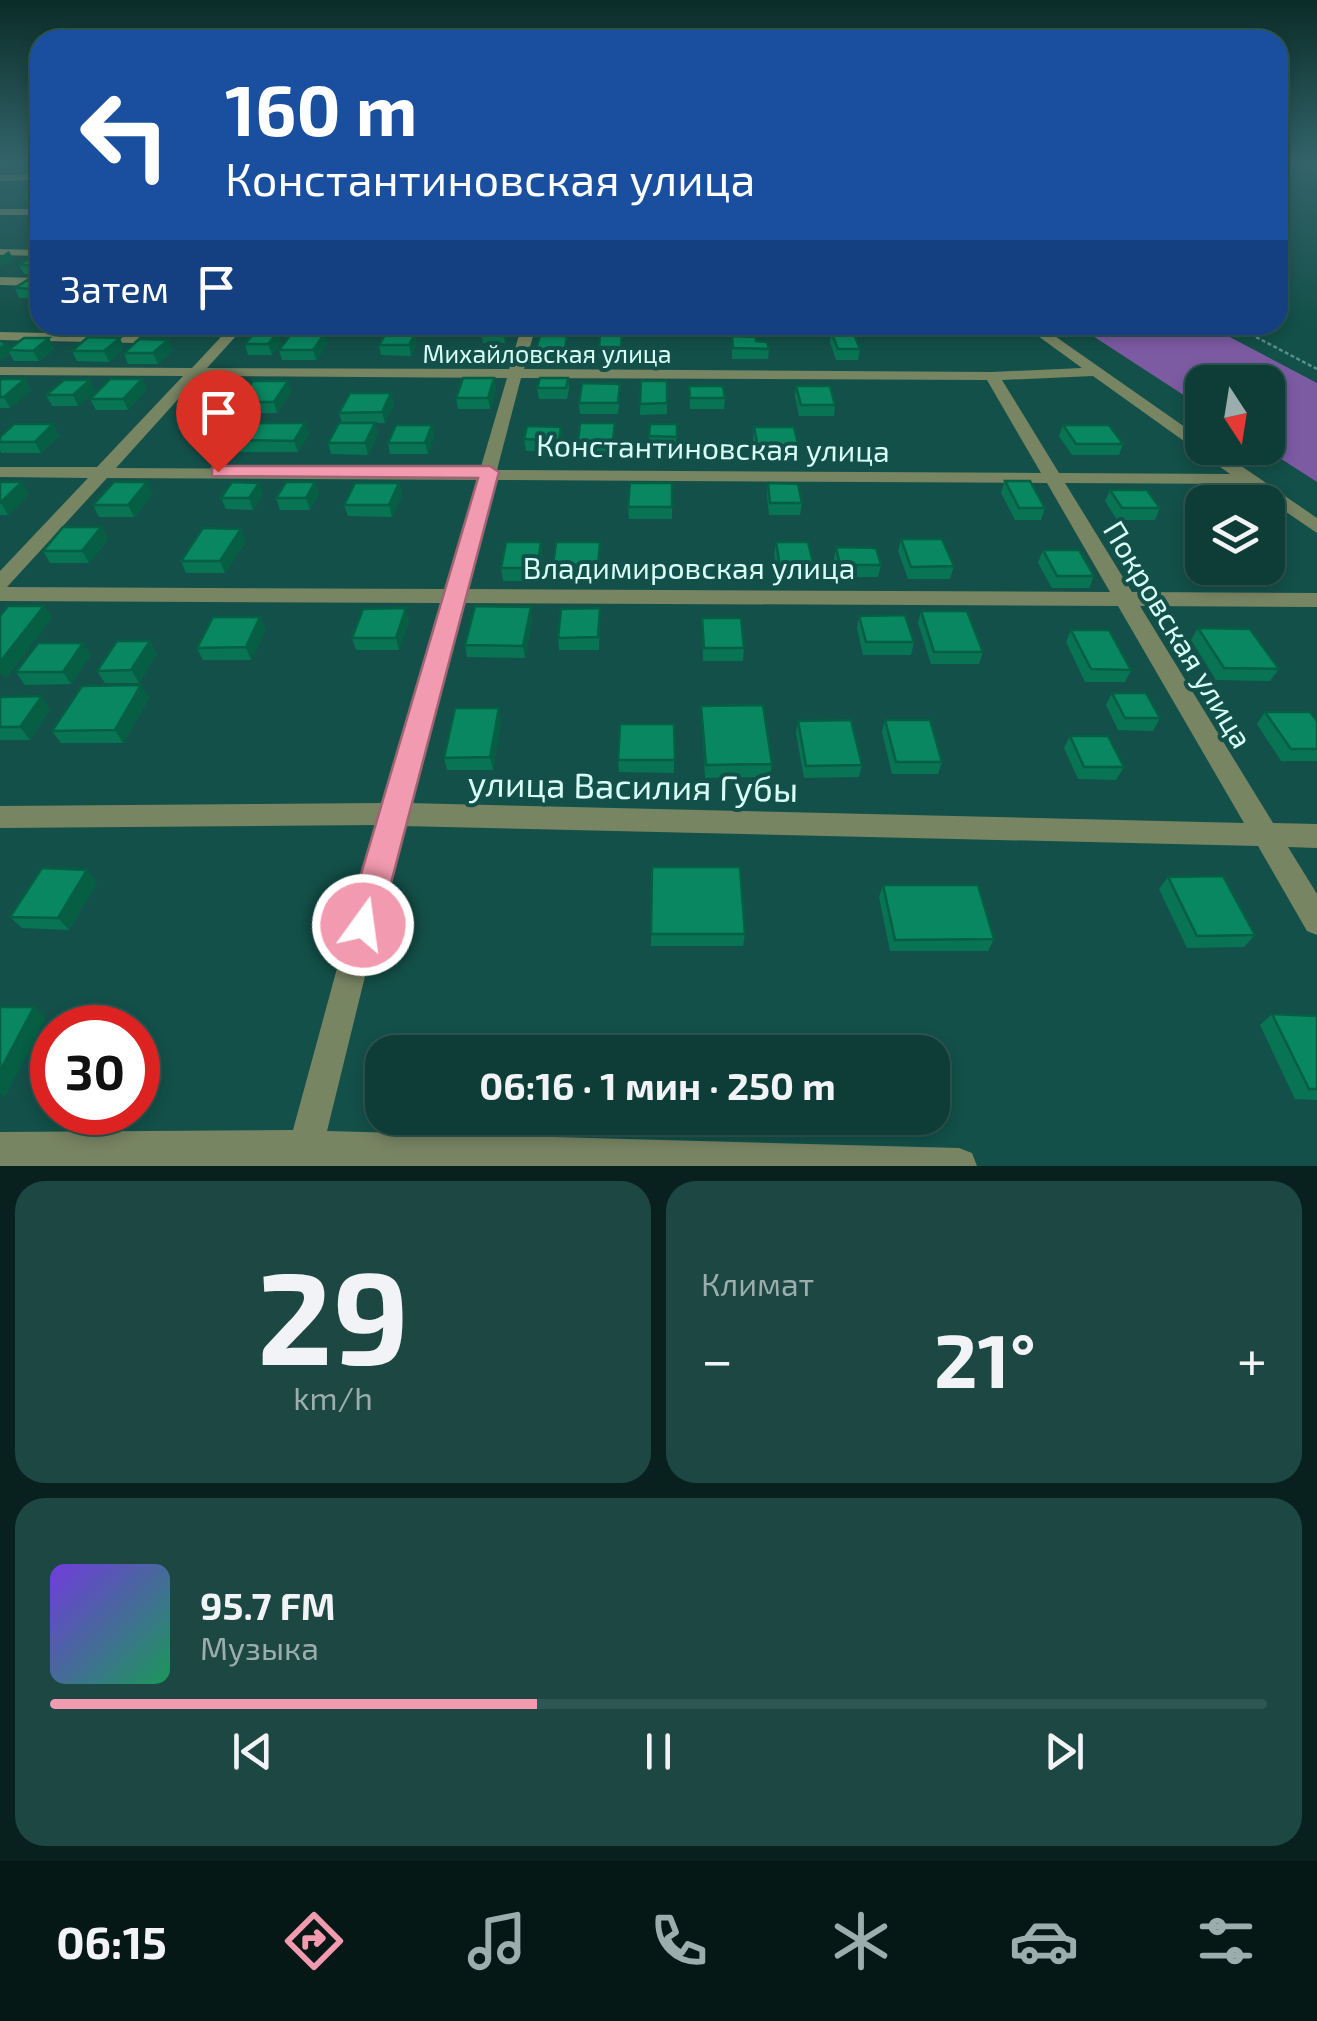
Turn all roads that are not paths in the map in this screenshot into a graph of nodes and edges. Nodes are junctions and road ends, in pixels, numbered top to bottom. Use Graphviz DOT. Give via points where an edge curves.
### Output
graph roads {
  1 [pos="0,252"];
  2 [pos="30,253"];
  3 [pos="0,281"];
  4 [pos="30,282"];
  5 [pos="230,335"];
  6 [pos="526,335"];
  7 [pos="1043,335"];
  8 [pos="0,336"];
  9 [pos="135,339"];
  10 [pos="0,371"];
  11 [pos="197,372"];
  12 [pos="1093,372"];
  13 [pos="515,376"];
  14 [pos="992,376"];
  15 [pos="0,472"];
  16 [pos="102,472"];
  17 [pos="490,472"];
  18 [pos="1050,478"];
  19 [pos="1246,479"];
  20 [pos="1317,527"];
  21 [pos="0,583"];
  22 [pos="0,594"];
  23 [pos="454,596"];
  24 [pos="1122,598"];
  25 [pos="1317,600"];
  26 [pos="392,814"];
  27 [pos="0,818"];
  28 [pos="1265,835"];
  29 [pos="1317,836"];
  30 [pos="1317,921"];
  31 [pos="0,1150"];
  32 [pos="303,1157"];
  33 [pos="960,1166"];
  1 -- 2 [label="street"];
  3 -- 4 [label="street"];
  5 -- 11 [label="street"];
  6 -- 13 [label="street"];
  7 -- 12 [label="street"];
  8 -- 9 [label="street"];
  10 -- 11 [label="street, Михайловская улица"];
  11 -- 13 [label="street, Михайловская улица"];
  11 -- 16 [label="street"];
  12 -- 14 [label="street, Михайловская улица"];
  12 -- 19 [label="street"];
  13 -- 14 [label="street, Михайловская улица"];
  13 -- 17 [label="street"];
  14 -- 18 [label="street, Покровская улица"];
  15 -- 16 [label="street, Константиновская улица"];
  16 -- 17 [label="street, Константиновская улица"];
  16 -- 21 [label="street"];
  17 -- 18 [label="street, Константиновская улица"];
  17 -- 23 [label="street"];
  18 -- 19 [label="street, Константиновская улица"];
  18 -- 24 [label="street, Покровская улица"];
  19 -- 20 [label="street"];
  22 -- 23 [label="street, Владимировская улица"];
  23 -- 24 [label="street, Владимировская улица"];
  23 -- 26 [label="street"];
  24 -- 25 [label="street, Владимировская улица"];
  24 -- 28 [label="street, Покровская улица"];
  26 -- 27 [label="street, улица Василия Губы"];
  26 -- 28 [label="street, улица Василия Губы"];
  26 -- 32 [label="street"];
  28 -- 29 [label="street, улица Василия Губы"];
  28 -- 30 [label="street, Покровская улица"];
  31 -- 32 [label="street"];
  32 -- 33 [label="street"];
}
